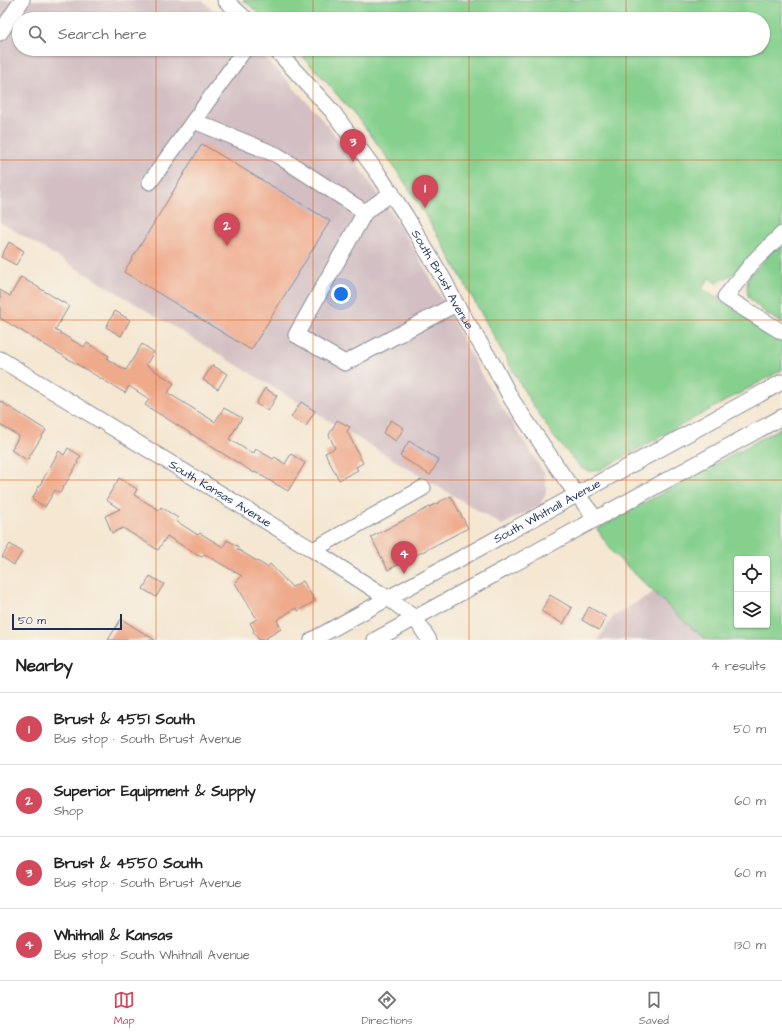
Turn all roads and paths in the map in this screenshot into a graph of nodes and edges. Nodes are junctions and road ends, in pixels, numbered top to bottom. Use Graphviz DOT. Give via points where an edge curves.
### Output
graph roads {
  1 [pos="22,0"];
  2 [pos="225,0"];
  3 [pos="14,12"];
  4 [pos="238,12"];
  5 [pos="12,15"];
  6 [pos="0,33"];
  7 [pos="240,56"];
  8 [pos="281,56"];
  9 [pos="194,121"];
  10 [pos="150,182"];
  11 [pos="392,193"];
  12 [pos="365,212"];
  13 [pos="782,234"];
  14 [pos="456,304"];
  15 [pos="782,332"];
  16 [pos="0,359"];
  17 [pos="782,382"];
  18 [pos="782,417"];
  19 [pos="423,488"];
  20 [pos="578,495"];
  21 [pos="596,519"];
  22 [pos="313,550"];
  23 [pos="389,599"];
  24 [pos="415,618"];
  25 [pos="312,640"];
  26 [pos="376,640"];
  27 [pos="429,640"];
  1 -- 3 [label="street"];
  2 -- 4 [label="street"];
  5 -- 6 [label="street"];
  7 -- 9 [label="street"];
  8 -- 11 [label="street, South Brust Avenue" via="332,111"];
  9 -- 10 [label="street"];
  9 -- 12 [label="street" via="277,155"];
  11 -- 12 [label="street"];
  11 -- 14 [label="street, South Brust Avenue"];
  12 -- 14 [label="street" via="296,335 345,363"];
  13 -- 15 [label="street" via="754,261 725,297"];
  14 -- 20 [label="street, South Brust Avenue" via="512,400"];
  16 -- 22 [label="street, South Kansas Avenue"];
  17 -- 20 [label="street, South Whitnall Avenue"];
  18 -- 21 [label="street"];
  19 -- 22 [label="street"];
  20 -- 21 [label="street, South Brust Avenue"];
  20 -- 23 [label="street, South Whitnall Avenue"];
  21 -- 24 [label="street"];
  22 -- 23 [label="street, South Kansas Avenue"];
  23 -- 24 [label="street, South Kansas Avenue"];
  23 -- 25 [label="street, South Whitnall Avenue"];
  24 -- 26 [label="street"];
  24 -- 27 [label="street, South Kansas Avenue"];
}
